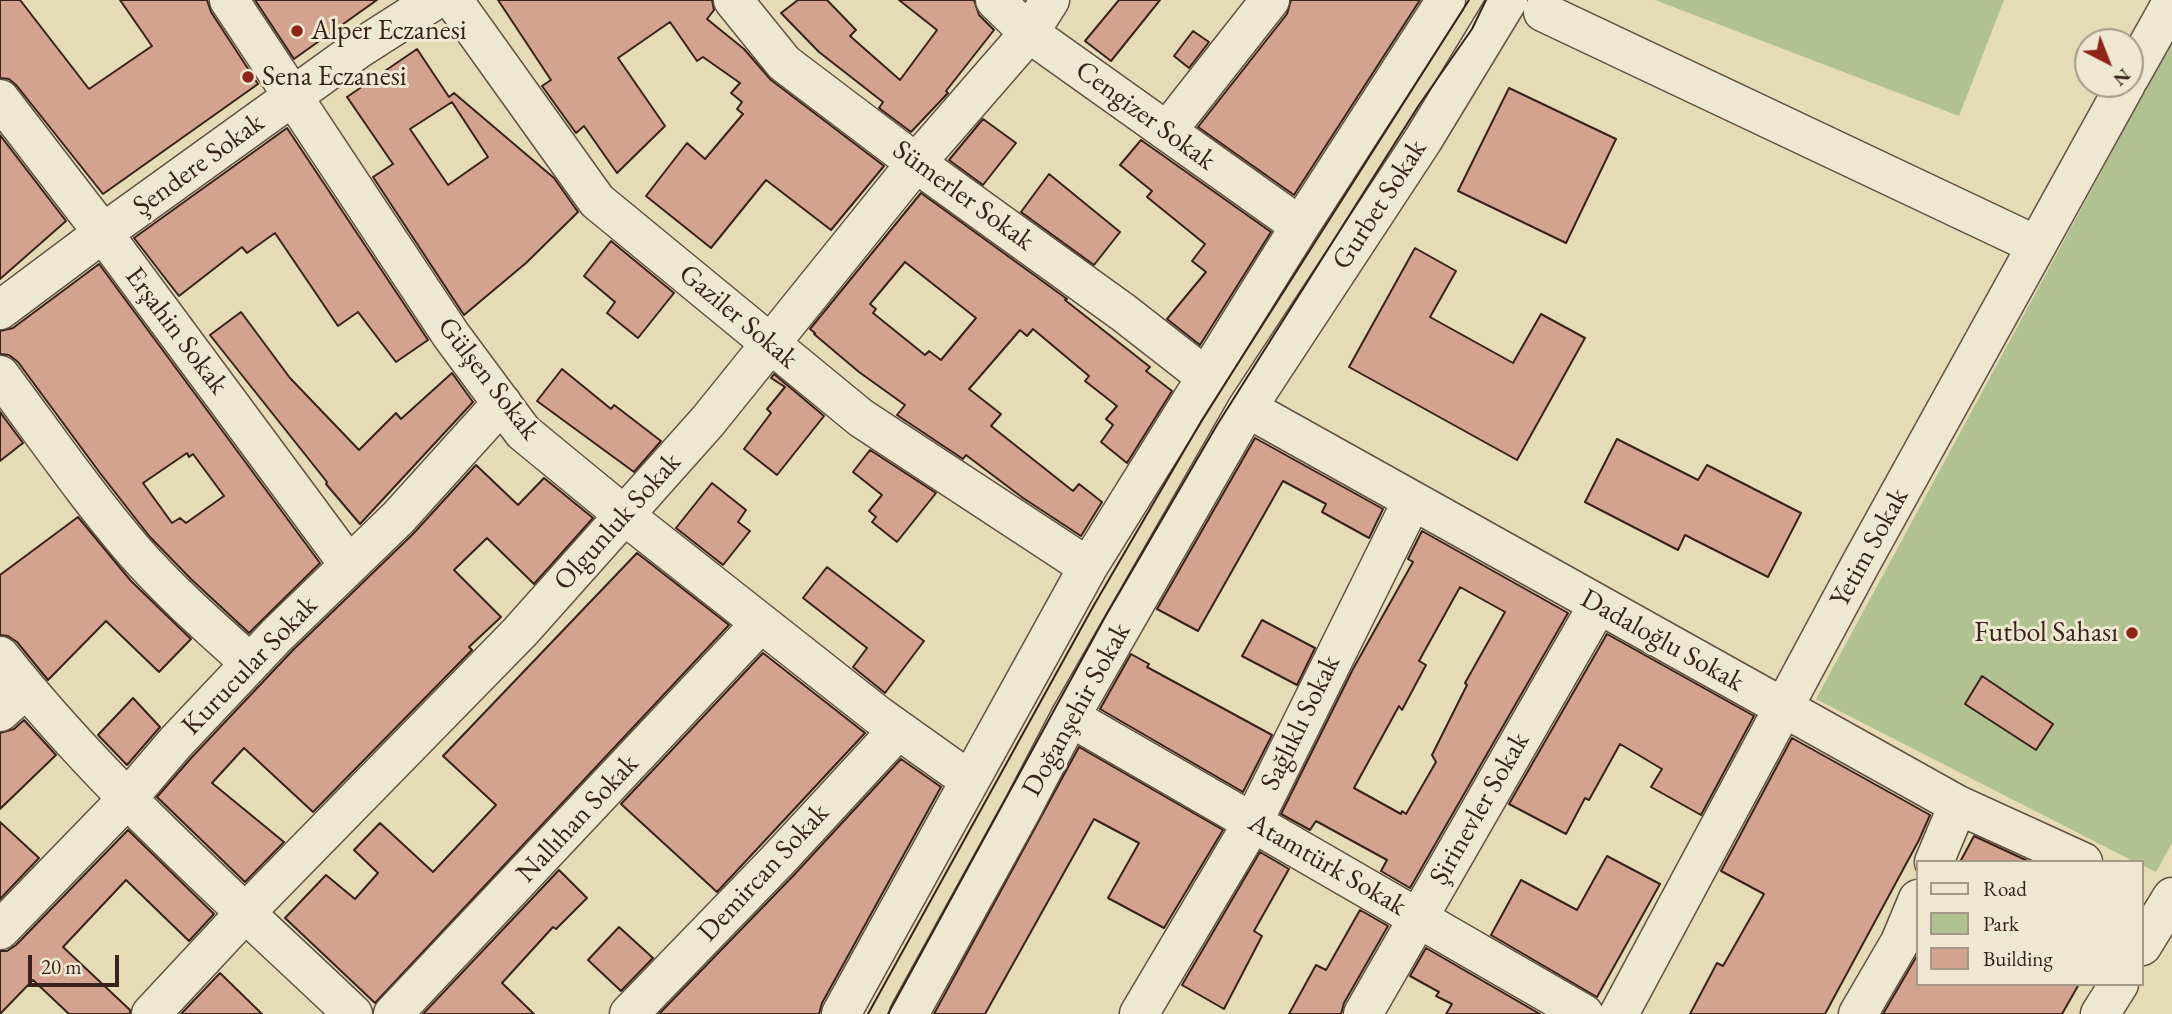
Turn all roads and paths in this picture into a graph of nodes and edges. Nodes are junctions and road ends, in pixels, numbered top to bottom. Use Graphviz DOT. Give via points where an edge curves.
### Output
graph roads {
  1 [pos="229,0"];
  2 [pos="435,0"];
  3 [pos="453,0"];
  4 [pos="733,0"];
  5 [pos="995,0"];
  6 [pos="1050,0"];
  7 [pos="1270,0"];
  8 [pos="1447,0"];
  9 [pos="2172,2"];
  10 [pos="1526,6"];
  11 [pos="1029,33"];
  12 [pos="2144,52"];
  13 [pos="293,97"];
  14 [pos="2118,98"];
  15 [pos="0,99"];
  16 [pos="1167,131"];
  17 [pos="916,163"];
  18 [pos="1300,226"];
  19 [pos="103,233"];
  20 [pos="2036,245"];
  21 [pos="0,310"];
  22 [pos="772,345"];
  23 [pos="0,376"];
  24 [pos="1206,377"];
  25 [pos="502,403"];
  26 [pos="1247,408"];
  27 [pos="1412,500"];
  28 [pos="624,515"];
  29 [pos="349,565"];
  30 [pos="1088,567"];
  31 [pos="1598,604"];
  32 [pos="761,623"];
  33 [pos="0,656"];
  34 [pos="250,663"];
  35 [pos="13,701"];
  36 [pos="1784,708"];
  37 [pos="1070,717"];
  38 [pos="898,730"];
  39 [pos="969,780"];
  40 [pos="128,798"];
  41 [pos="1958,805"];
  42 [pos="1253,822"];
  43 [pos="1935,860"];
  44 [pos="2079,860"];
  45 [pos="2164,897"];
  46 [pos="1916,904"];
  47 [pos="246,912"];
  48 [pos="1418,918"];
  49 [pos="0,930"];
  50 [pos="2144,942"];
  51 [pos="2118,986"];
  52 [pos="151,1014"];
  53 [pos="353,1014"];
  54 [pos="393,1014"];
  55 [pos="629,1014"];
  56 [pos="841,1014"];
  57 [pos="909,1014"];
  58 [pos="1139,1014"];
  59 [pos="1363,1014"];
  60 [pos="1584,1014"];
  61 [pos="1619,1014"];
  62 [pos="1858,1014"];
  63 [pos="2100,1014"];
  1 -- 13 [label="street, Gülşen Sokak"];
  2 -- 13 [label="street, Şendere Sokak"];
  3 -- 22 [label="street, Gaziler Sokak" via="597,201"];
  4 -- 17 [label="street, Sümerler Sokak" via="784,63"];
  5 -- 11 [label="street, Cengizer Sokak"];
  6 -- 11 [label="street, Olgunluk Sokak"];
  7 -- 16 [label="street"];
  8 -- 18 [label="street"];
  9 -- 12 [label="street"];
  10 -- 20 [label="street"];
  10 -- 26 [label="street, Gurbet Sokak" via="1423,140"];
  11 -- 16 [label="street, Cengizer Sokak"];
  11 -- 17 [label="street, Olgunluk Sokak"];
  13 -- 19 [label="street, Şendere Sokak"];
  13 -- 25 [label="street, Gülşen Sokak" via="451,335"];
  14 -- 20 [label="street, Yetim Sokak"];
  15 -- 19 [label="street, Erşahin Sokak"];
  16 -- 18 [label="street, Cengizer Sokak"];
  17 -- 22 [label="street, Olgunluk Sokak"];
  17 -- 24 [label="street, Sümerler Sokak"];
  18 -- 24 [label="street"];
  19 -- 21 [label="street, Şendere Sokak"];
  19 -- 29 [label="street, Erşahin Sokak"];
  20 -- 36 [label="street, Yetim Sokak"];
  22 -- 28 [label="street, Olgunluk Sokak"];
  22 -- 30 [label="street, Gaziler Sokak" via="862,418"];
  23 -- 34 [label="street" via="134,551"];
  24 -- 30 [label="street"];
  25 -- 28 [label="street, Gülşen Sokak" via="523,432"];
  25 -- 29 [label="street, Kurucular Sokak"];
  26 -- 27 [label="street, Dadaloğlu Sokak"];
  26 -- 37 [label="street, Doğanşehir Sokak"];
  27 -- 31 [label="street, Dadaloğlu Sokak"];
  27 -- 42 [label="street, Sağlıklı Sokak"];
  28 -- 32 [label="street, Gülşen Sokak"];
  28 -- 47 [label="street, Olgunluk Sokak" via="520,632"];
  29 -- 34 [label="street, Kurucular Sokak"];
  30 -- 39 [label="street"];
  31 -- 36 [label="street, Dadaloğlu Sokak"];
  31 -- 48 [label="street, Şirinevler Sokak"];
  32 -- 38 [label="street, Gülşen Sokak"];
  32 -- 54 [label="street, Nallıhan Sokak"];
  33 -- 35 [label="street"];
  34 -- 40 [label="street, Kurucular Sokak"];
  35 -- 40 [label="street"];
  36 -- 41 [label="street, Dadaloğlu Sokak"];
  36 -- 61 [label="street, Yetim Sokak"];
  37 -- 42 [label="street, Atamtürk Sokak"];
  37 -- 57 [label="street, Doğanşehir Sokak"];
  38 -- 39 [label="street, Gülşen Sokak"];
  38 -- 55 [label="street, Demircan Sokak"];
  39 -- 56 [label="street"];
  40 -- 47 [label="street"];
  40 -- 49 [label="street, Kurucular Sokak"];
  41 -- 43 [label="street"];
  41 -- 44 [label="street, Dadaloğlu Sokak"];
  42 -- 48 [label="street, Atamtürk Sokak"];
  42 -- 58 [label="street, Sağlıklı Sokak"];
  45 -- 50 [label="street"];
  46 -- 62 [label="street" via="1900,942"];
  47 -- 52 [label="street, Olgunluk Sokak"];
  47 -- 53 [label="street"];
  48 -- 59 [label="street, Şirinevler Sokak"];
  48 -- 60 [label="street, Atamtürk Sokak"];
  51 -- 63 [label="street"];
}
